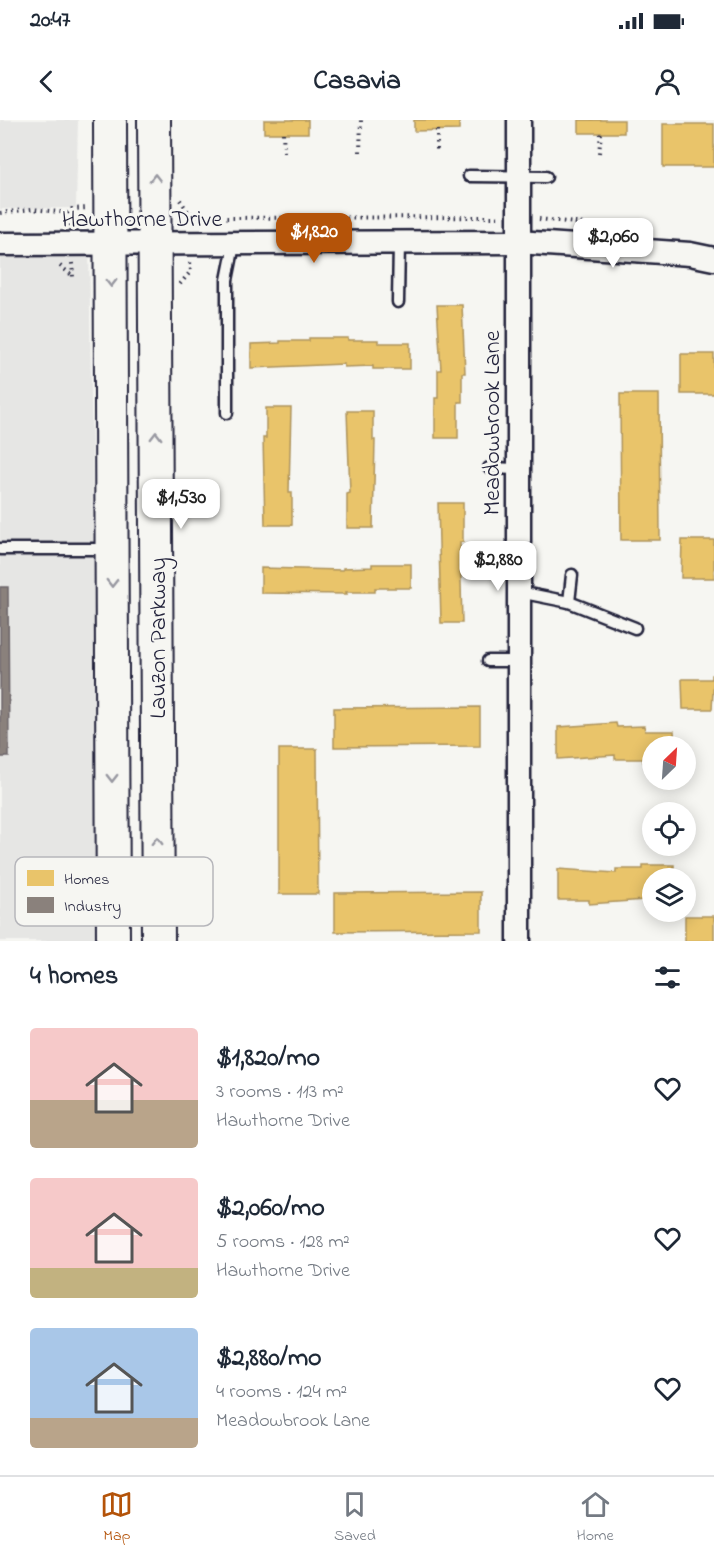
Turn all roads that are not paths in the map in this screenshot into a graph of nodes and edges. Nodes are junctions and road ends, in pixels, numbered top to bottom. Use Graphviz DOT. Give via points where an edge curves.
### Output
graph roads {
  1 [pos="110,120"];
  2 [pos="154,120"];
  3 [pos="519,120"];
  4 [pos="469,176"];
  5 [pos="546,177"];
  6 [pos="519,178"];
  7 [pos="518,242"];
  8 [pos="399,243"];
  9 [pos="0,244"];
  10 [pos="110,244"];
  11 [pos="234,245"];
  12 [pos="155,246"];
  13 [pos="714,259"];
  14 [pos="398,302"];
  15 [pos="227,413"];
  16 [pos="489,468"];
  17 [pos="518,469"];
  18 [pos="0,549"];
  19 [pos="112,549"];
  20 [pos="572,575"];
  21 [pos="518,592"];
  22 [pos="569,602"];
  23 [pos="635,628"];
  24 [pos="488,661"];
  25 [pos="518,661"];
  26 [pos="113,857"];
  27 [pos="158,857"];
  28 [pos="113,926"];
  29 [pos="158,926"];
  30 [pos="113,941"];
  31 [pos="158,941"];
  32 [pos="519,941"];
  1 -- 10 [label="main road, Lauzon Parkway"];
  12 -- 2 [label="main road, Lauzon Parkway, one-way"];
  3 -- 6 [label="street, Meadowbrook Lane"];
  4 -- 6 [label="lane"];
  5 -- 6 [label="lane"];
  6 -- 7 [label="street, Meadowbrook Lane"];
  7 -- 8 [label="street, Hawthorne Drive"];
  7 -- 13 [label="street, Hawthorne Drive"];
  7 -- 17 [label="street, Meadowbrook Lane"];
  8 -- 11 [label="street, Hawthorne Drive"];
  8 -- 14 [label="lane"];
  9 -- 10 [label="street, Hawthorne Drive"];
  10 -- 12 [label="street, Hawthorne Drive"];
  10 -- 19 [label="main road, Lauzon Parkway, one-way"];
  11 -- 12 [label="street, Hawthorne Drive"];
  11 -- 15 [label="lane" via="227,280"];
  27 -- 12 [label="main road, Lauzon Parkway, one-way"];
  16 -- 17 [label="lane"];
  17 -- 21 [label="street, Meadowbrook Lane"];
  18 -- 19 [label="lane"];
  19 -- 26 [label="main road, Lauzon Parkway, one-way"];
  20 -- 22 [label="lane"];
  21 -- 22 [label="lane"];
  21 -- 25 [label="street, Meadowbrook Lane"];
  22 -- 23 [label="lane"];
  24 -- 25 [label="lane"];
  25 -- 32 [label="street, Meadowbrook Lane"];
  28 -- 30 [label="main road, Lauzon Parkway, one-way"];
  31 -- 29 [label="main road, Lauzon Parkway, one-way"];
}
